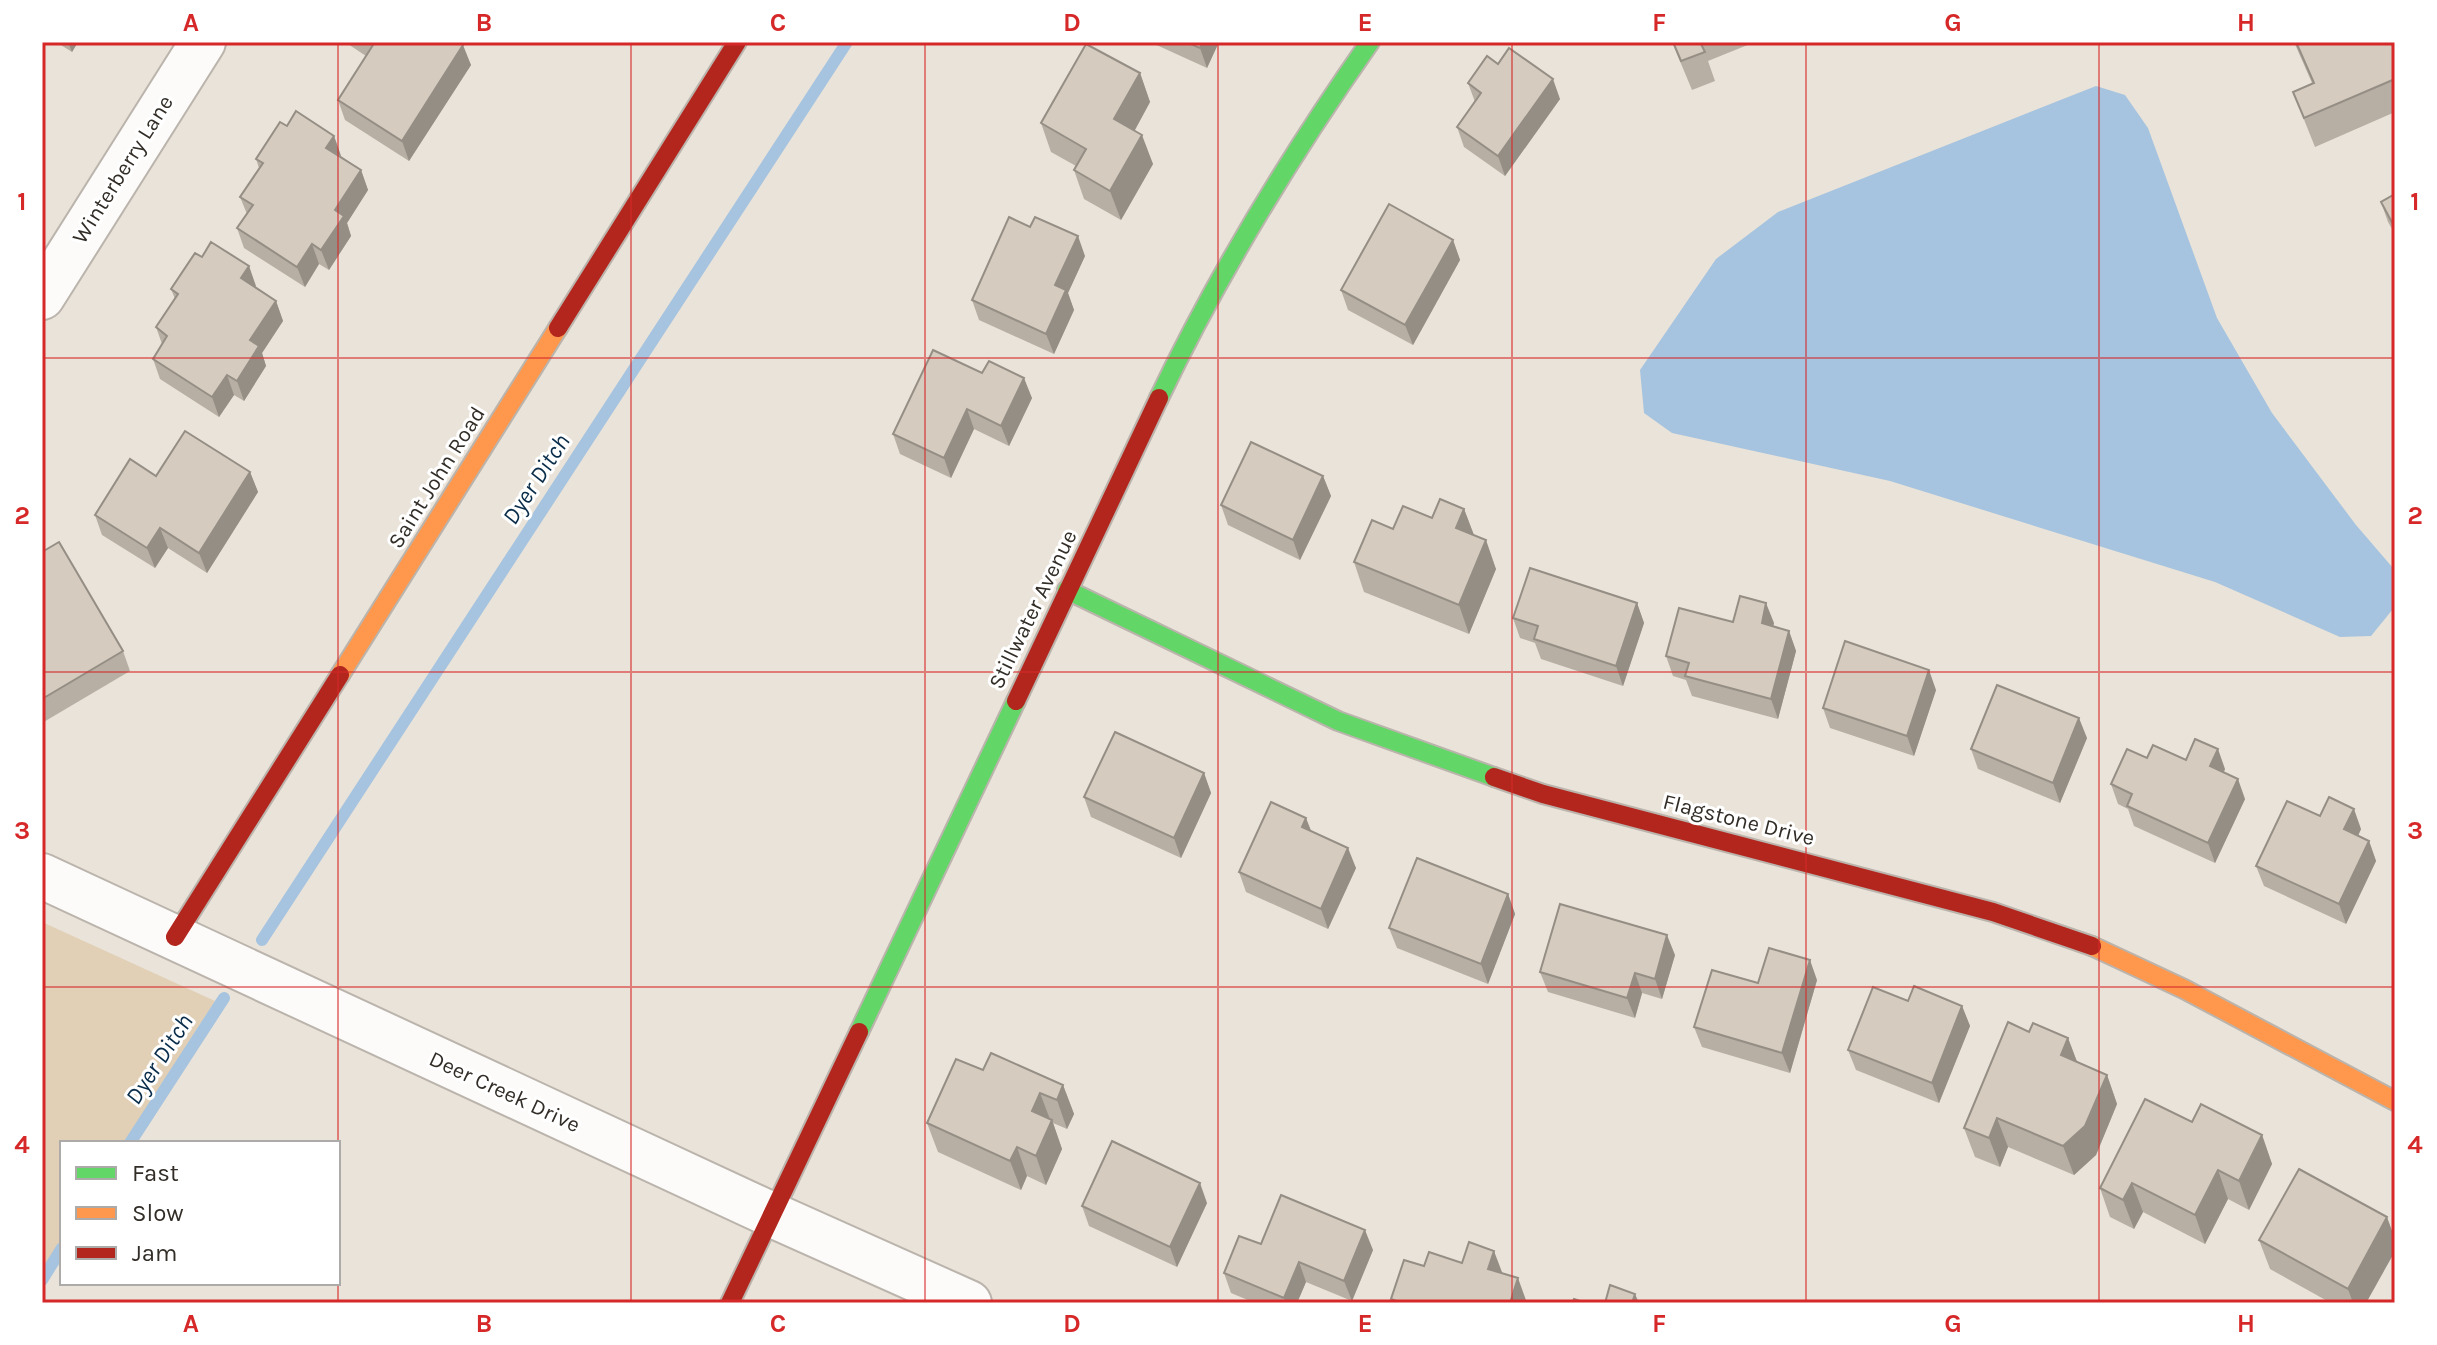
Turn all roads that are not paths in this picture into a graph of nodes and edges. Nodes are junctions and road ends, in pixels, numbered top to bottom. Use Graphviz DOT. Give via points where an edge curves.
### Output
graph roads {
  1 [pos="203,42"];
  2 [pos="737,42"];
  3 [pos="1370,42"];
  4 [pos="42,297"];
  5 [pos="1067,590"];
  6 [pos="42,876"];
  7 [pos="175,937"];
  8 [pos="2395,1101"];
  9 [pos="770,1214"];
  10 [pos="730,1303"];
  11 [pos="969,1303"];
  1 -- 4 [label="street, Winterberry Lane"];
  2 -- 7 [label="street, Saint John Road"];
  3 -- 5 [label="street, Stillwater Avenue" via="1265,202 1191,333"];
  5 -- 8 [label="street, Flagstone Drive" via="1338,721 1432,756 1543,794 1993,912 2091,946 2198,996"];
  5 -- 9 [label="street, Stillwater Avenue"];
  6 -- 7 [label="street, Deer Creek Drive"];
  7 -- 9 [label="street, Deer Creek Drive"];
  9 -- 10 [label="street, Stillwater Avenue"];
  9 -- 11 [label="street, Deer Creek Drive"];
}
